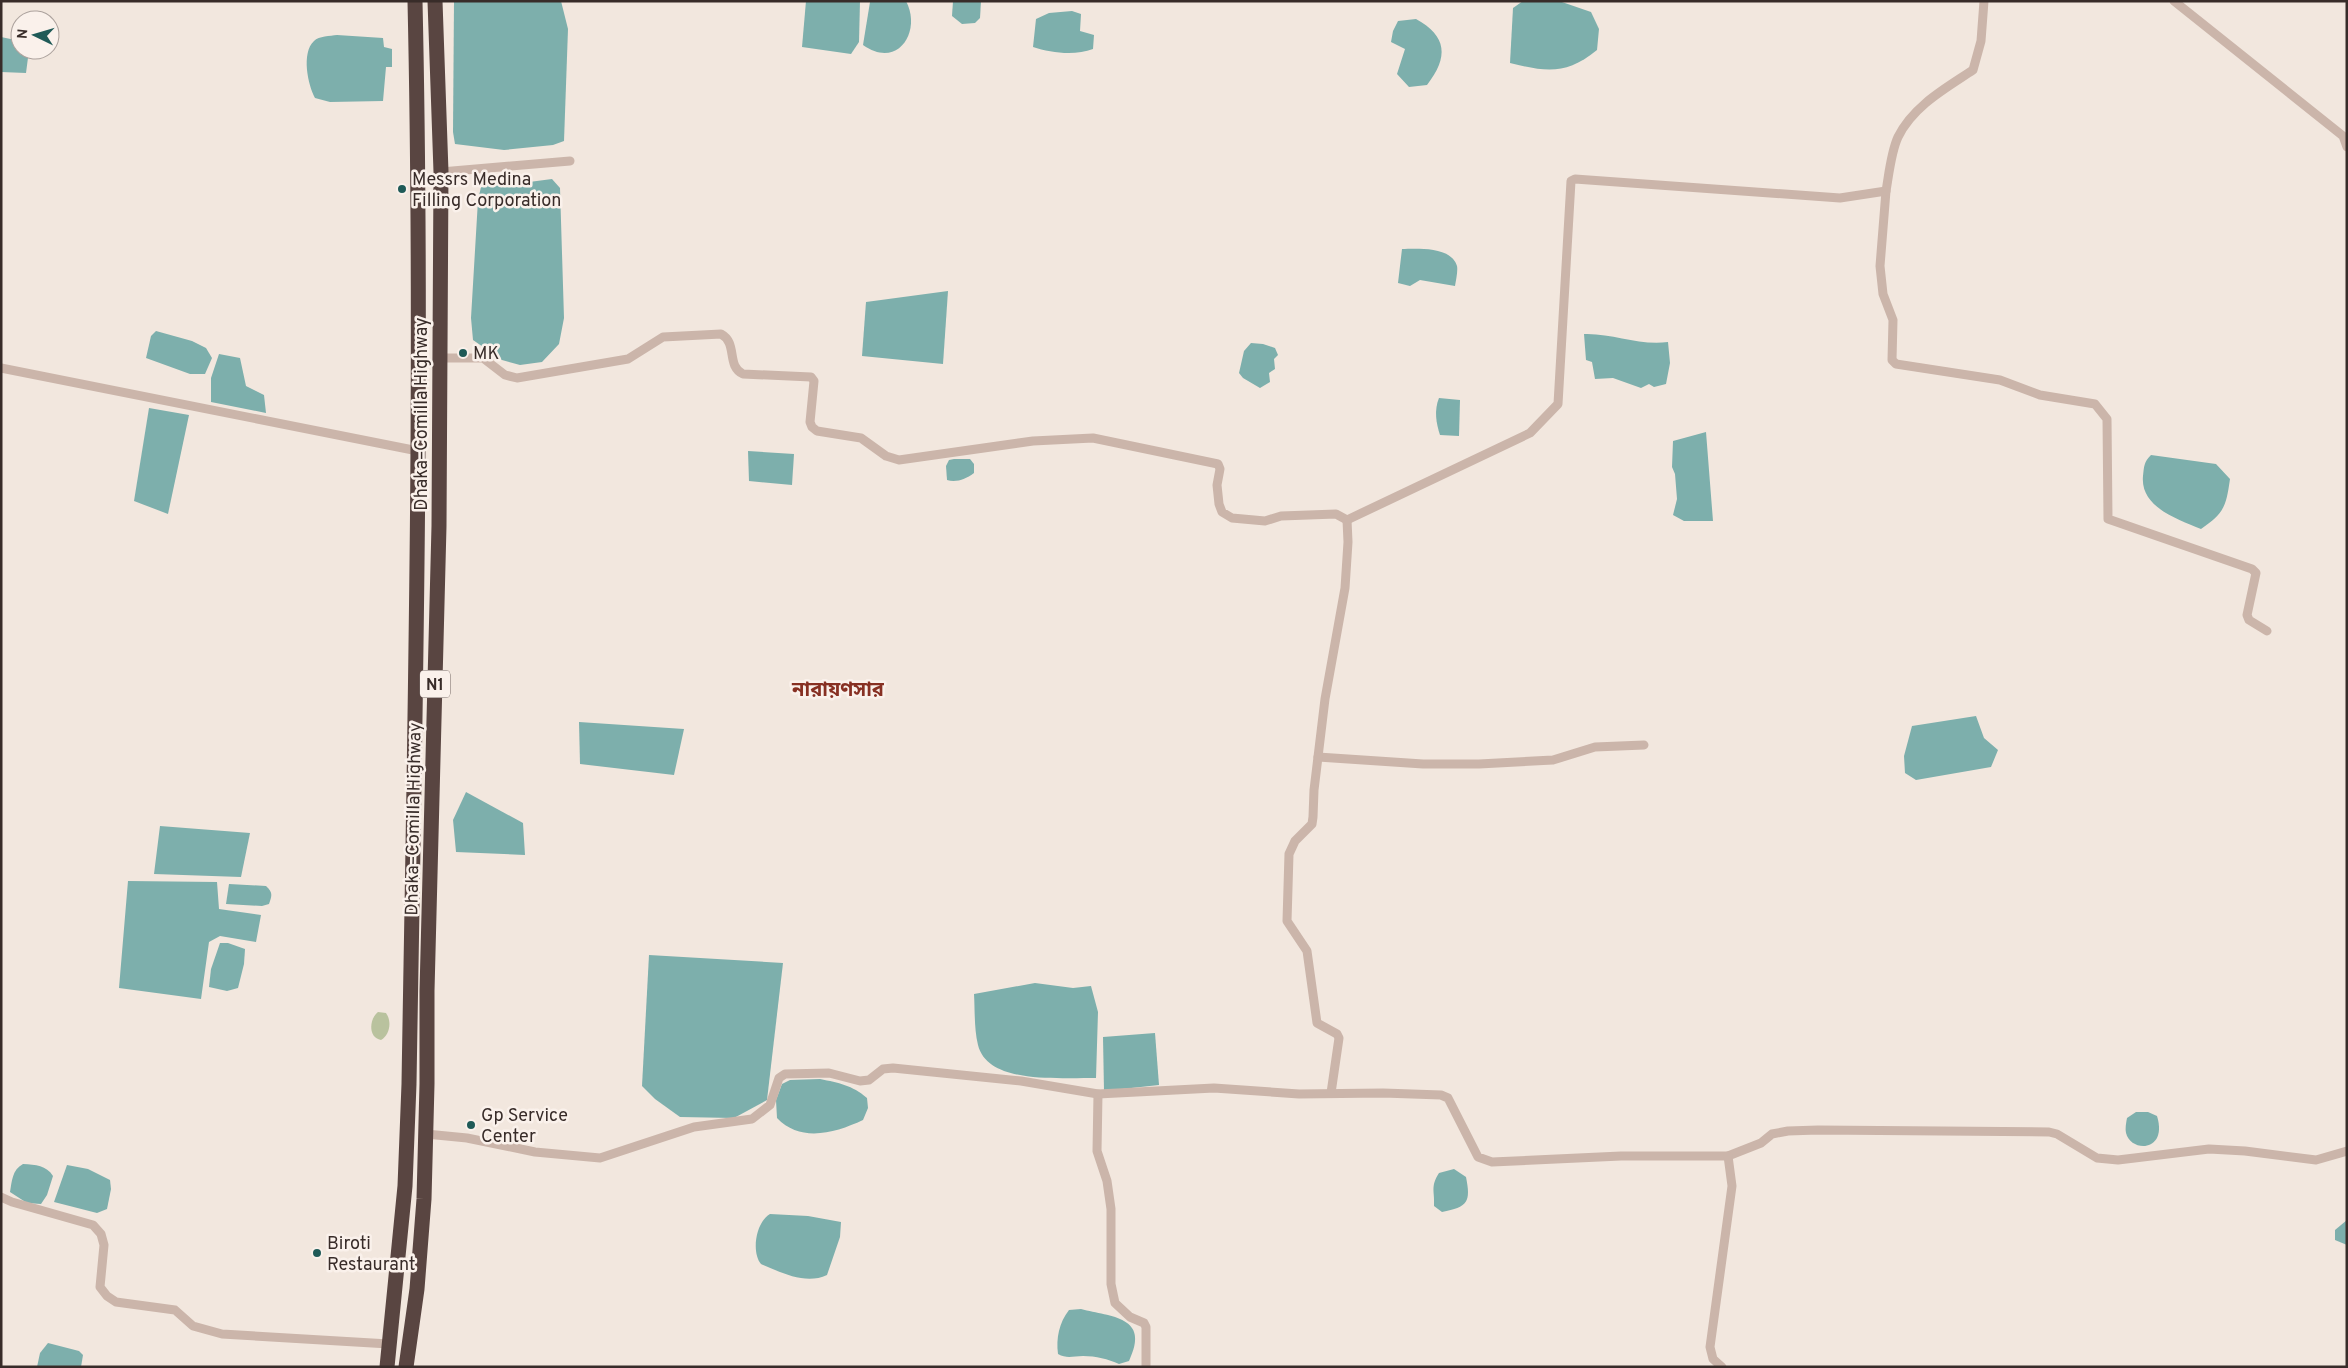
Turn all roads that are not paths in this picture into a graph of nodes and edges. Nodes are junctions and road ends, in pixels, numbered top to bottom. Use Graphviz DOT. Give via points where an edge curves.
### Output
graph roads {
  1 [pos="415,1"];
  2 [pos="436,1"];
  3 [pos="1984,1"];
  4 [pos="2174,1"];
  5 [pos="2347,147"];
  6 [pos="570,161"];
  7 [pos="441,172"];
  8 [pos="1886,191"];
  9 [pos="440,241"];
  10 [pos="420,243"];
  11 [pos="440,358"];
  12 [pos="1,368"];
  13 [pos="418,451"];
  14 [pos="1347,520"];
  15 [pos="2267,631"];
  16 [pos="1644,745"];
  17 [pos="1318,756"];
  18 [pos="410,991"];
  19 [pos="427,991"];
  20 [pos="1331,1093"];
  21 [pos="1098,1094"];
  22 [pos="426,1134"];
  23 [pos="2347,1151"];
  24 [pos="1728,1156"];
  25 [pos="1,1197"];
  26 [pos="389,1344"];
  27 [pos="386,1367"];
  28 [pos="406,1367"];
  29 [pos="1146,1367"];
  30 [pos="1722,1367"];
  1 -- 10 [label="highway, Dhaka–Comilla Highway / N1"];
  2 -- 7 [label="highway, Dhaka–Comilla Highway / N1"];
  3 -- 8 [label="street" via="1981,41 1973,70 1929,100 1911,119 1898,138"];
  4 -- 5 [label="street" via="2343,136"];
  6 -- 7 [label="street"];
  7 -- 9 [label="highway, Dhaka–Comilla Highway / N1"];
  8 -- 14 [label="street" via="1840,198 1571,180 1558,404 1530,433"];
  8 -- 15 [label="street" via="1880,266 1884,294 1893,320 1892,360 1896,364 2000,380 2040,395 2095,404 2107,419 2108,519 2252,569 2256,573 2247,615 2249,620"];
  9 -- 10 [label="highway"];
  9 -- 11 [label="highway, Dhaka–Comilla Highway / N1"];
  10 -- 13 [label="highway, Dhaka–Comilla Highway / N1"];
  11 -- 14 [label="street" via="483,358 505,375 517,378 628,359 663,337 721,334 731,344 734,366 743,374 811,377 814,381 810,422 817,431 861,438 886,456 899,460 1033,441 1092,438 1218,464 1218,504 1222,512 1232,518 1265,521 1282,516 1336,514"];
  11 -- 19 [label="highway, Dhaka–Comilla Highway / N1"];
  12 -- 13 [label="street"];
  13 -- 18 [label="highway, Dhaka–Comilla Highway / N1"];
  14 -- 17 [label="street" via="1344,601 1325,699"];
  16 -- 17 [label="street" via="1595,747 1554,760 1479,764 1423,764"];
  17 -- 20 [label="street" via="1312,824 1295,841 1288,854 1286,921 1307,951 1317,1023 1339,1038"];
  18 -- 19 [label="highway"];
  18 -- 26 [label="highway, Dhaka–Comilla Highway / N1" via="405,1186"];
  19 -- 22 [label="highway, Dhaka–Comilla Highway / N1"];
  20 -- 21 [label="street" via="1214,1088"];
  20 -- 24 [label="street" via="1448,1098 1478,1157 1492,1162 1622,1156"];
  21 -- 22 [label="street" via="1021,1081 893,1068 883,1069 869,1080 860,1081 829,1073 785,1074 779,1078 770,1104 752,1119 694,1127 600,1158 535,1152 468,1138"];
  21 -- 29 [label="street" via="1097,1151 1107,1181 1111,1209 1111,1284 1115,1304 1146,1327"];
  22 -- 28 [label="highway, Dhaka–Comilla Highway / N1" via="417,1289"];
  23 -- 24 [label="street" via="2316,1160 2209,1149 2118,1160 2097,1158 2049,1132 1848,1130 1772,1134 1761,1143"];
  24 -- 30 [label="street" via="1732,1186 1710,1347 1713,1359"];
  25 -- 26 [label="street" via="93,1226 101,1234 104,1245 100,1287 116,1302 175,1310 193,1326 222,1334"];
  26 -- 27 [label="highway, Dhaka–Comilla Highway / N1"];
}
